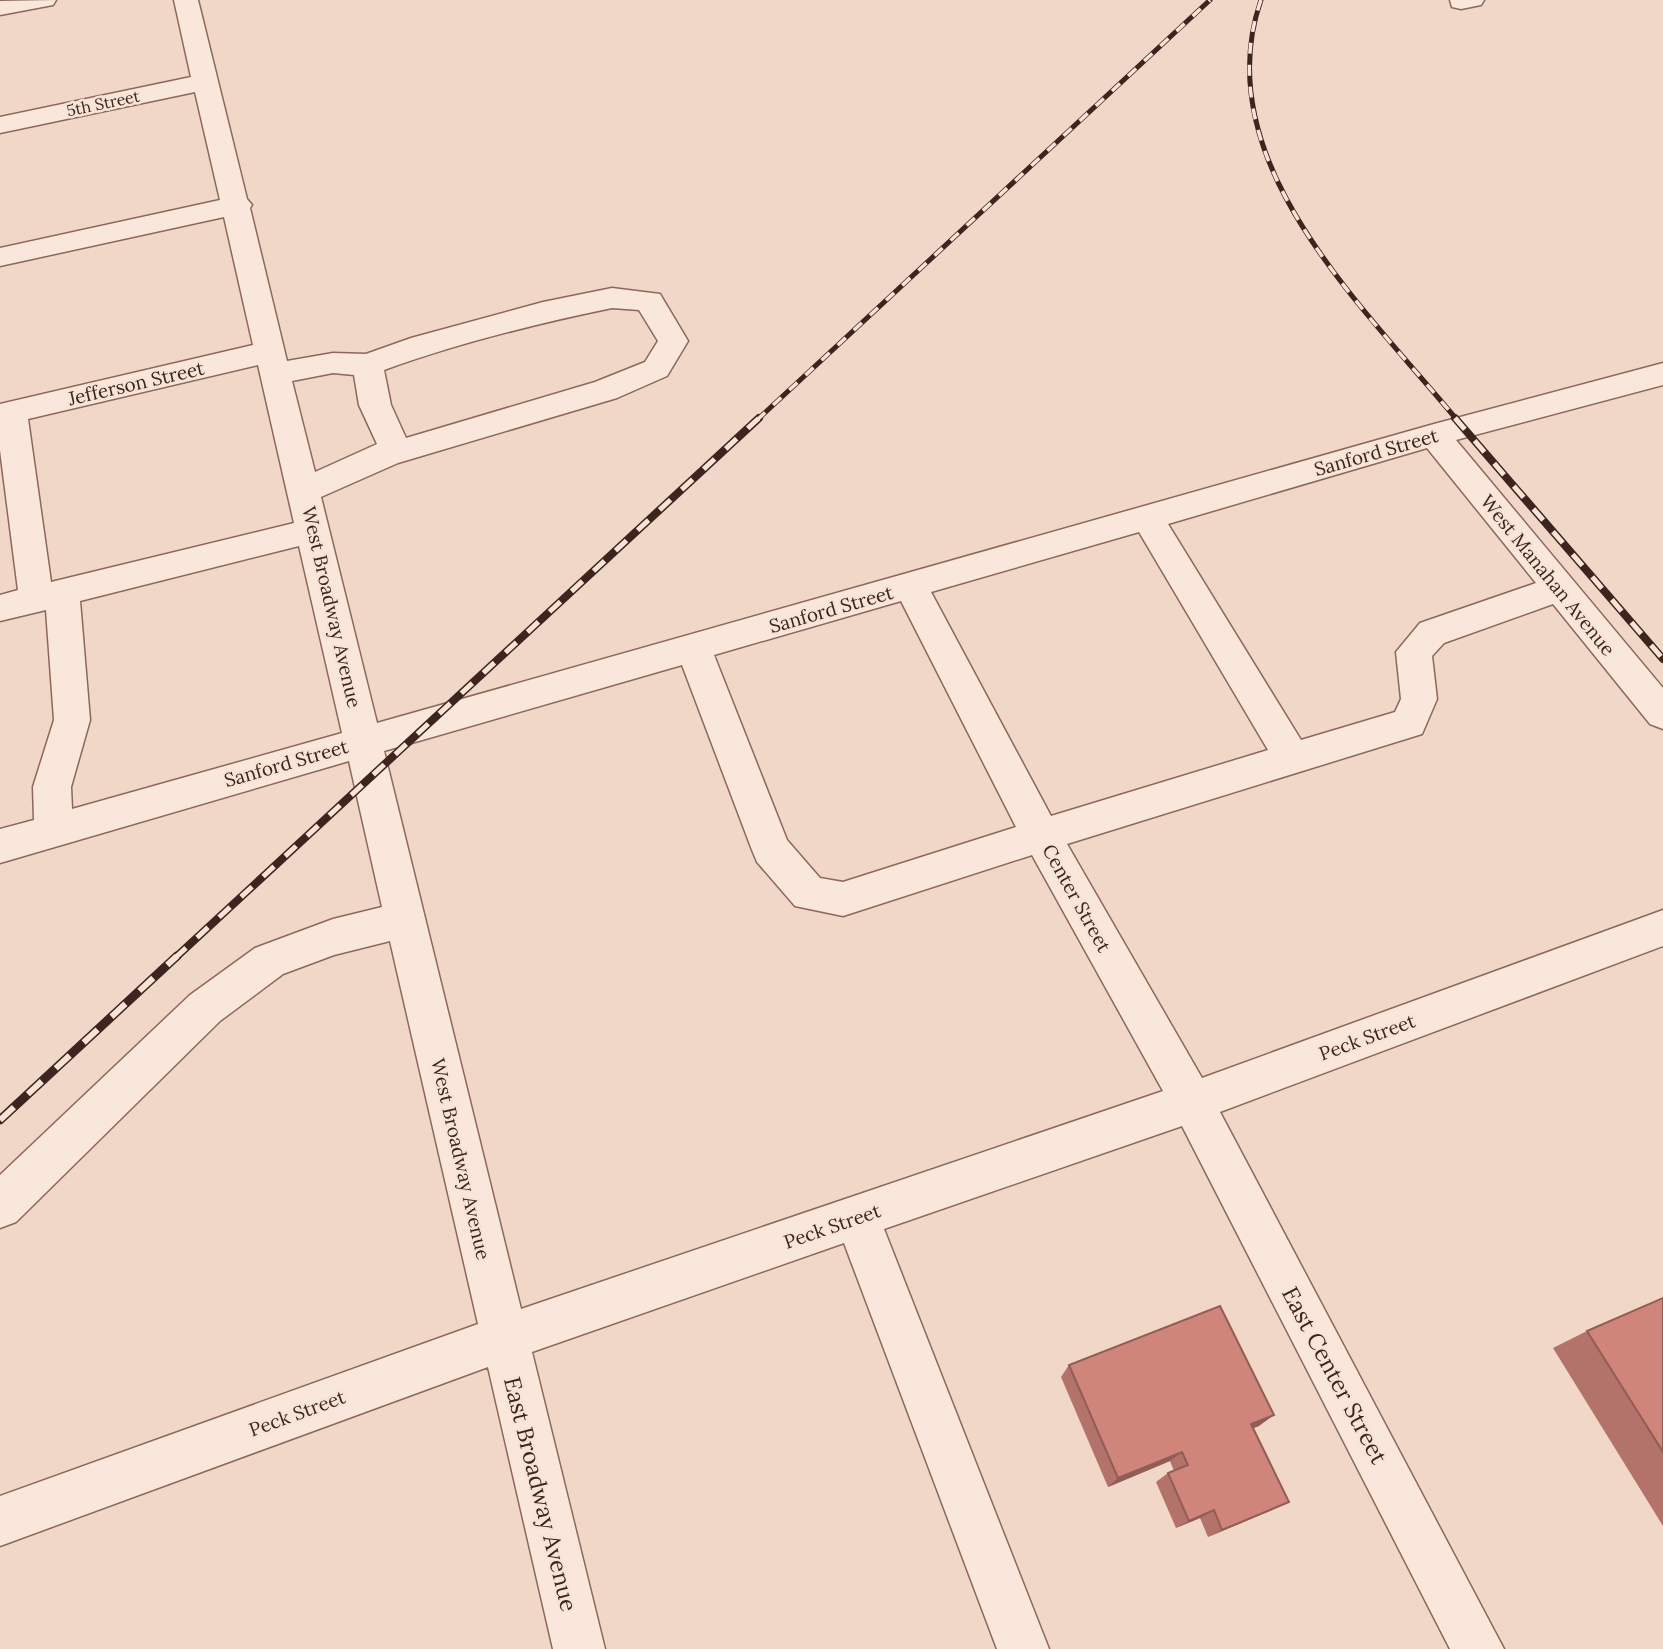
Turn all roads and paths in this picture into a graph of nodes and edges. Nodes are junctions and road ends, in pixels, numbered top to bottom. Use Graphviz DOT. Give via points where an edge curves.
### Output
graph roads {
  1 [pos="44,0"];
  2 [pos="186,0"];
  3 [pos="0,8"];
  4 [pos="207,82"];
  5 [pos="0,125"];
  6 [pos="237,205"];
  7 [pos="0,257"];
  8 [pos="275,362"];
  9 [pos="368,365"];
  10 [pos="1663,374"];
  11 [pos="6,413"];
  12 [pos="1434,435"];
  13 [pos="387,455"];
  14 [pos="305,490"];
  15 [pos="1148,519"];
  16 [pos="314,530"];
  17 [pos="911,587"];
  18 [pos="1559,588"];
  19 [pos="49,595"];
  20 [pos="0,608"];
  21 [pos="693,648"];
  22 [pos="1663,714"];
  23 [pos="363,741"];
  24 [pos="1293,759"];
  25 [pos="54,831"];
  26 [pos="1041,835"];
  27 [pos="0,846"];
  28 [pos="404,920"];
  29 [pos="1663,928"];
  30 [pos="1192,1102"];
  31 [pos="0,1206"];
  32 [pos="857,1217"];
  33 [pos="504,1338"];
  34 [pos="0,1521"];
  35 [pos="579,1649"];
  36 [pos="1023,1649"];
  37 [pos="1478,1649"];
  1 -- 3 [label="street"];
  2 -- 4 [label="street, West Broadway Avenue"];
  4 -- 5 [label="street, 5th Street"];
  4 -- 6 [label="street, West Broadway Avenue"];
  6 -- 7 [label="street"];
  6 -- 8 [label="street, West Broadway Avenue"];
  8 -- 9 [label="street, Jefferson Street"];
  8 -- 11 [label="street, Jefferson Street"];
  8 -- 14 [label="street, West Broadway Avenue"];
  9 -- 13 [label="street" via="375,405 393,444"];
  9 -- 13 [label="street" via="542,312 612,298 649,301 673,341 656,369 606,390"];
  10 -- 12 [label="street, Sanford Street"];
  11 -- 19 [label="street"];
  12 -- 15 [label="street, Sanford Street"];
  12 -- 18 [label="street, West Manahan Avenue"];
  13 -- 14 [label="street"];
  14 -- 16 [label="street, West Broadway Avenue"];
  15 -- 17 [label="street, Sanford Street"];
  15 -- 24 [label="street"];
  16 -- 19 [label="street"];
  16 -- 23 [label="street, West Broadway Avenue"];
  17 -- 21 [label="street, Sanford Street"];
  17 -- 26 [label="street, Center Street"];
  18 -- 22 [label="street, West Manahan Avenue"];
  18 -- 24 [label="street" via="1432,633 1415,652 1419,699 1409,723"];
  19 -- 20 [label="street"];
  19 -- 25 [label="street" via="72,720 52,787"];
  21 -- 23 [label="street, Sanford Street"];
  21 -- 26 [label="street" via="771,850 809,894 843,899"];
  23 -- 25 [label="street, Sanford Street"];
  23 -- 28 [label="street, West Broadway Avenue"];
  24 -- 26 [label="street"];
  25 -- 27 [label="street, Sanford Street"];
  26 -- 30 [label="street, Center Street"];
  28 -- 31 [label="street" via="334,937 269,961 205,1008"];
  28 -- 33 [label="street, West Broadway Avenue"];
  29 -- 30 [label="street, Peck Street"];
  30 -- 32 [label="street, Peck Street"];
  30 -- 37 [label="street, East Center Street"];
  32 -- 33 [label="street, Peck Street"];
  32 -- 36 [label="street"];
  33 -- 34 [label="street, Peck Street"];
  33 -- 35 [label="street, East Broadway Avenue"];
}
